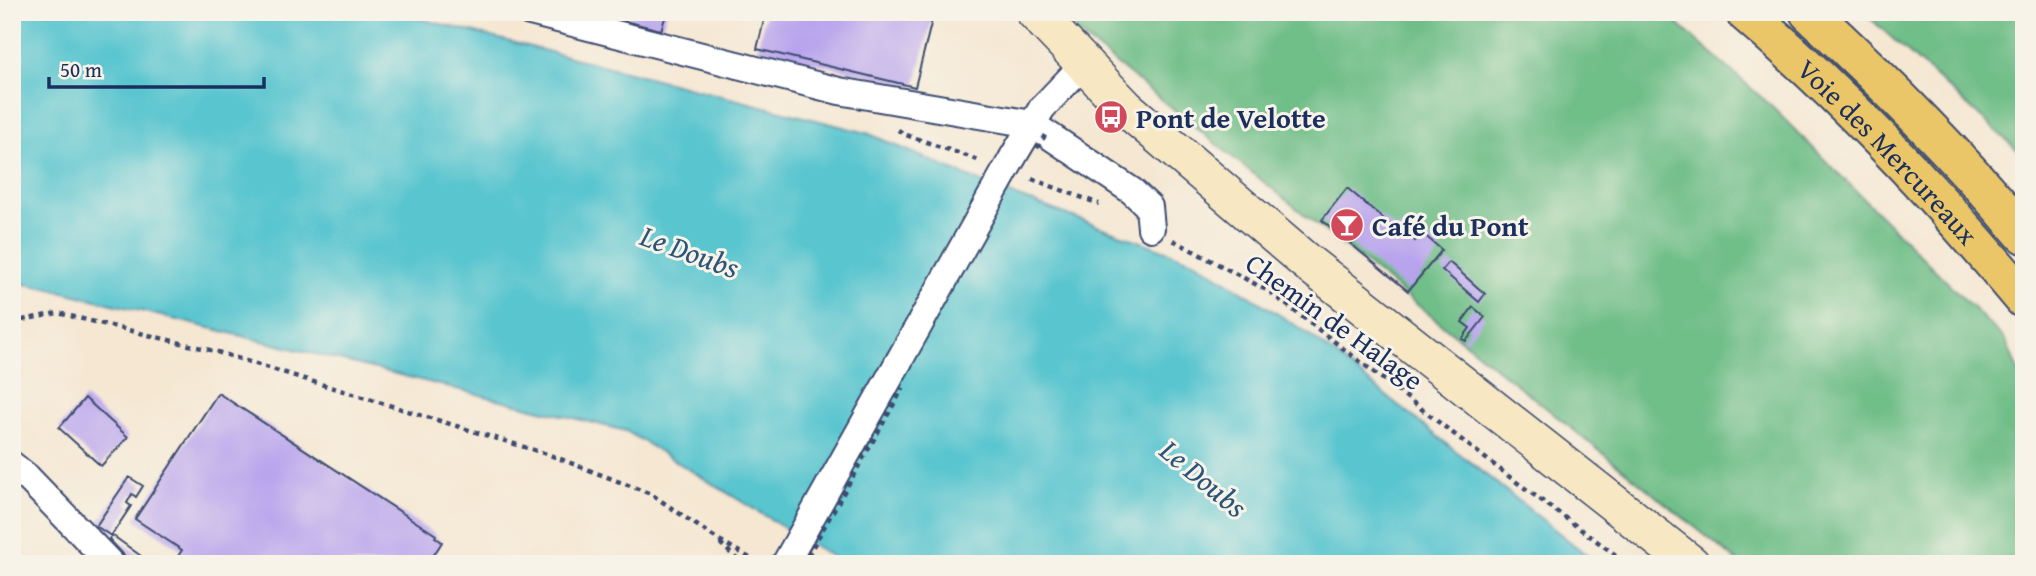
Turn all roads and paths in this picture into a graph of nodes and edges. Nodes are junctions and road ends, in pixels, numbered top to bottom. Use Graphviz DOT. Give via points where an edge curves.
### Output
graph roads {
  1 [pos="530,12"];
  2 [pos="1035,12"];
  3 [pos="1745,12"];
  4 [pos="1809,12"];
  5 [pos="1084,64"];
  6 [pos="1031,124"];
  7 [pos="894,128"];
  8 [pos="982,161"];
  9 [pos="1031,178"];
  10 [pos="1104,206"];
  11 [pos="1151,228"];
  12 [pos="2024,234"];
  13 [pos="2024,299"];
  14 [pos="12,322"];
  15 [pos="12,465"];
  16 [pos="714,537"];
  17 [pos="111,564"];
  18 [pos="742,564"];
  19 [pos="760,564"];
  20 [pos="785,564"];
  21 [pos="1628,564"];
  22 [pos="1691,564"];
  1 -- 6 [label="street" via="839,91"];
  2 -- 5 [label="main road"];
  3 -- 13 [label="highway, Voie des Mercureaux" via="1890,148"];
  4 -- 12 [label="highway, Voie des Mercureaux" via="1921,120"];
  5 -- 6 [label="street"];
  5 -- 22 [label="main road" via="1126,108 1304,260"];
  6 -- 11 [label="street" via="1132,191 1149,207"];
  6 -- 20 [label="street, bridge"];
  7 -- 8 [label="path"];
  9 -- 10 [label="path"];
  11 -- 21 [label="path, Chemin de Halage" via="1270,292"];
  14 -- 16 [label="path" via="58,313 227,355 550,455 651,494"];
  15 -- 17 [label="street"];
  16 -- 18 [label="path"];
  16 -- 19 [label="path"];
}
